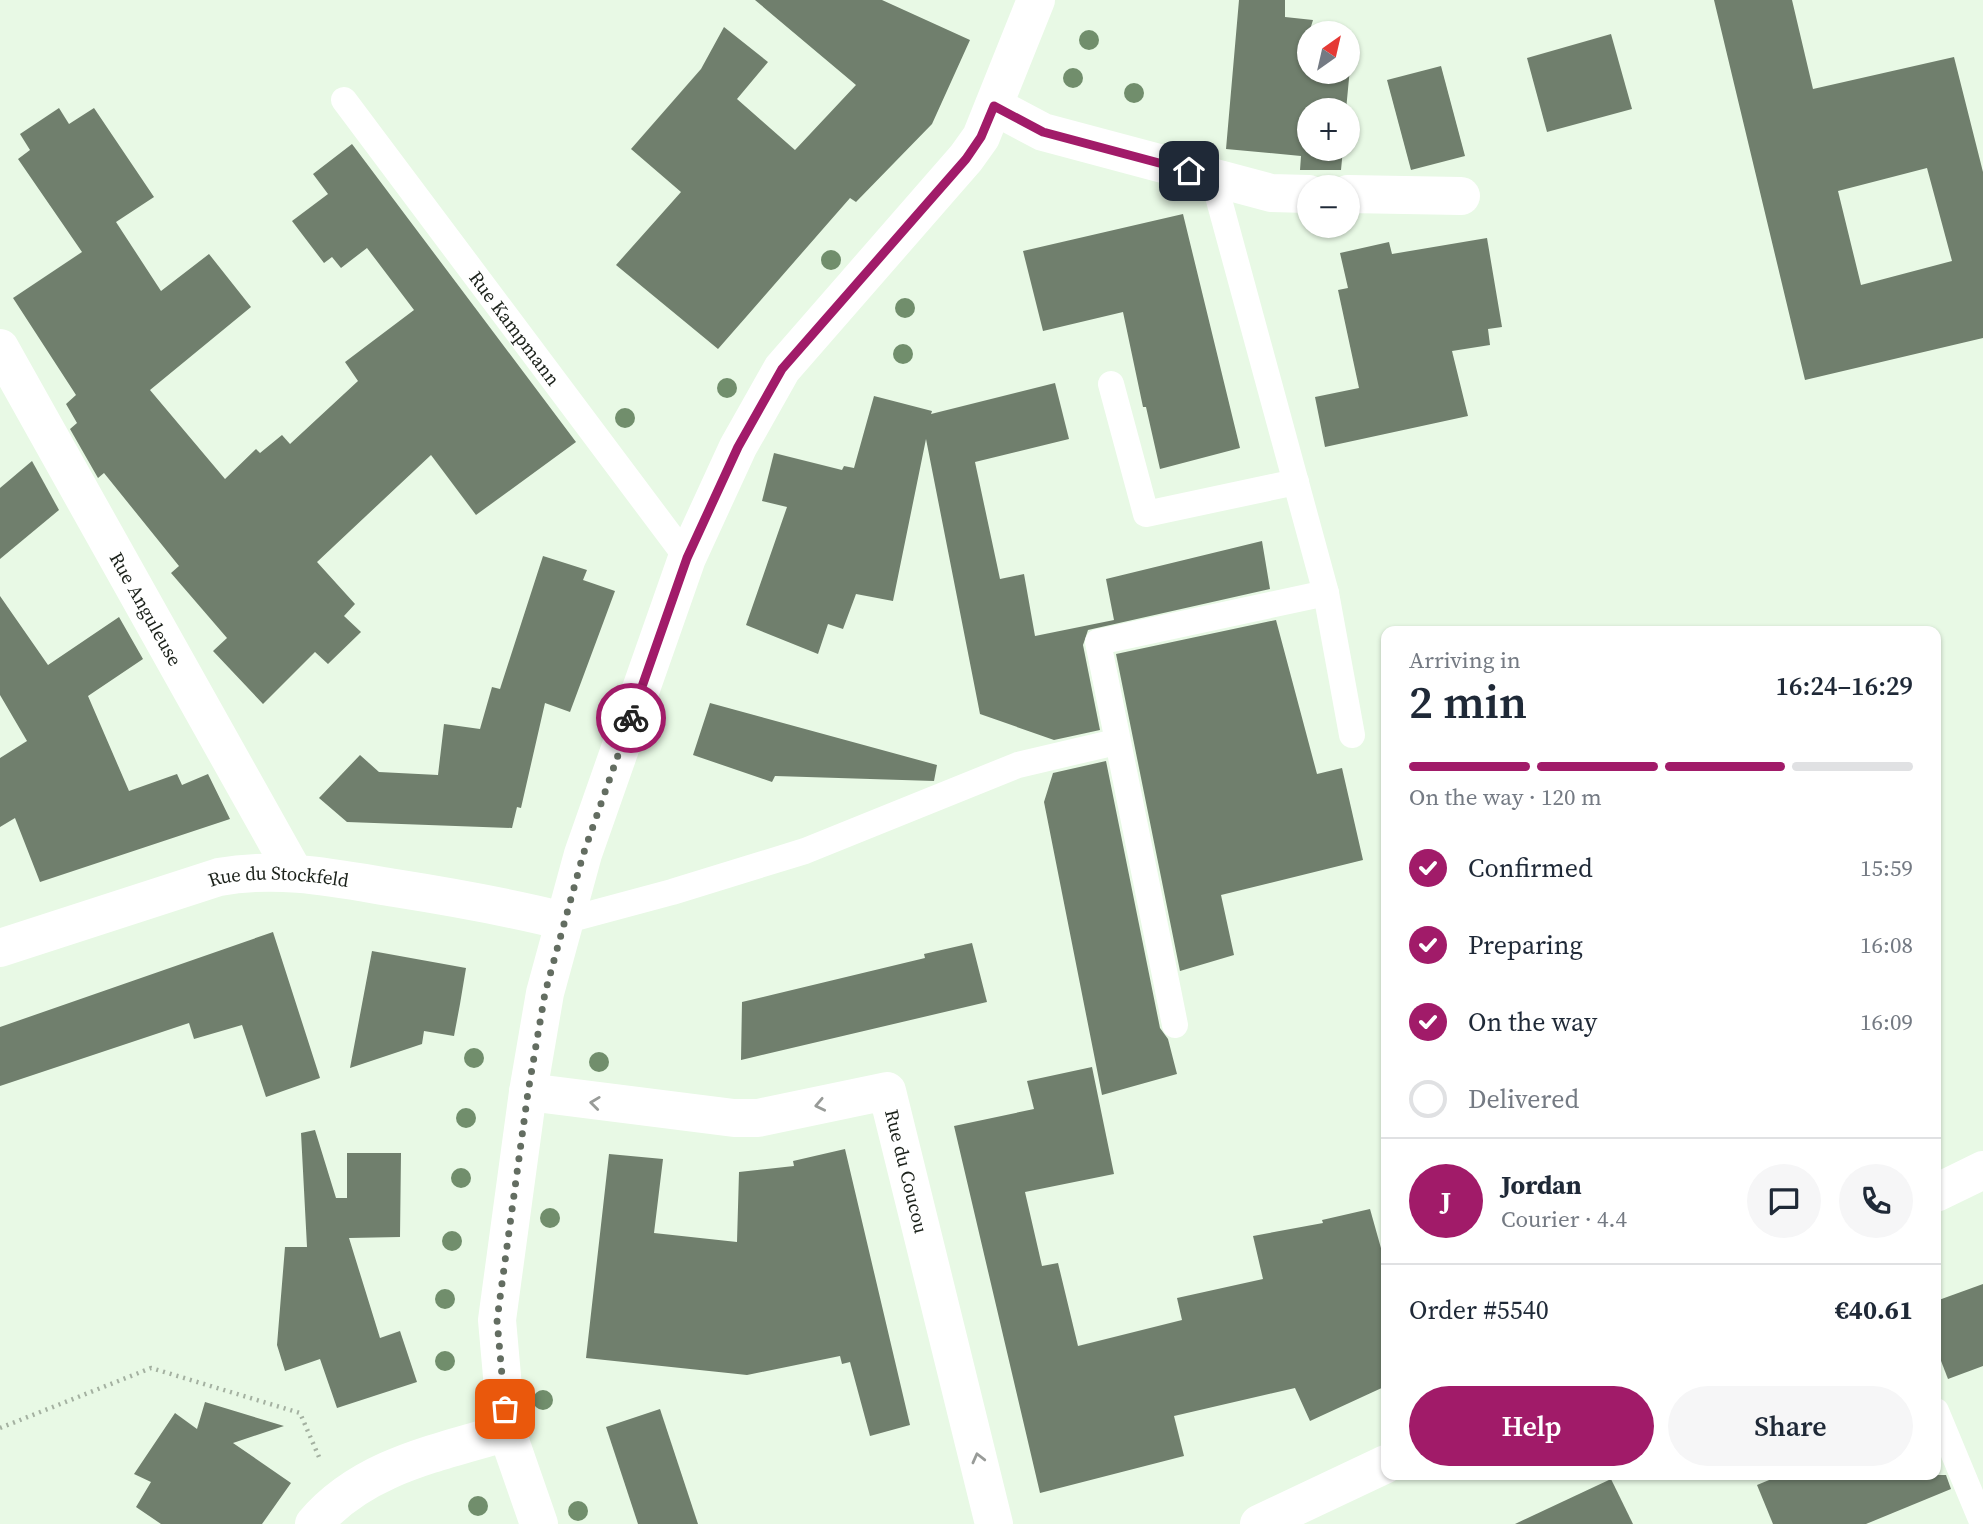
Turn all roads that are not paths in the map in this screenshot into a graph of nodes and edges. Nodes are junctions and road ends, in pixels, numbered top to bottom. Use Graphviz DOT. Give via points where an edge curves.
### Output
graph roads {
  1 [pos="1036,0"];
  2 [pos="344,100"];
  3 [pos="994,106"];
  4 [pos="1213,178"];
  5 [pos="1297,194"];
  6 [pos="1360,194"];
  7 [pos="1461,196"];
  8 [pos="0,348"];
  9 [pos="1111,384"];
  10 [pos="1296,482"];
  11 [pos="687,558"];
  12 [pos="1326,593"];
  13 [pos="1352,735"];
  14 [pos="1116,742"];
  15 [pos="293,871"];
  16 [pos="564,921"];
  17 [pos="0,948"];
  18 [pos="1175,1025"];
  19 [pos="528,1092"];
  20 [pos="1983,1170"];
  21 [pos="1941,1191"];
  22 [pos="1941,1423"];
  23 [pos="507,1432"];
  24 [pos="1381,1466"];
  25 [pos="326,1512"];
  26 [pos="539,1524"];
  27 [pos="994,1524"];
  28 [pos="1259,1524"];
  29 [pos="1983,1524"];
  1 -- 3 [label="street"];
  2 -- 11 [label="lane, Rue Kampmann"];
  3 -- 4 [label="street" via="1043,132"];
  3 -- 11 [label="street" via="966,159 782,369 738,447"];
  4 -- 5 [label="street" via="1271,193"];
  4 -- 10 [label="lane"];
  6 -- 7 [label="street"];
  8 -- 15 [label="street, Rue Anguleuse"];
  9 -- 10 [label="lane" via="1146,514"];
  10 -- 12 [label="lane"];
  11 -- 16 [label="street"];
  12 -- 13 [label="lane"];
  12 -- 14 [label="lane" via="1098,642"];
  14 -- 16 [label="lane" via="1018,765 805,851"];
  14 -- 18 [label="lane"];
  15 -- 16 [label="street, Rue du Stockfeld" via="488,903"];
  15 -- 17 [label="street, Rue du Stockfeld" via="219,877"];
  16 -- 19 [label="street" via="545,993"];
  19 -- 23 [label="street" via="497,1320"];
  27 -- 19 [label="street, Rue du Coucou, one-way" via="887,1091 758,1118"];
  20 -- 21 [label="street"];
  22 -- 29 [label="lane"];
  23 -- 25 [label="street" via="368,1478"];
  23 -- 26 [label="street"];
  24 -- 28 [label="street"];
}
